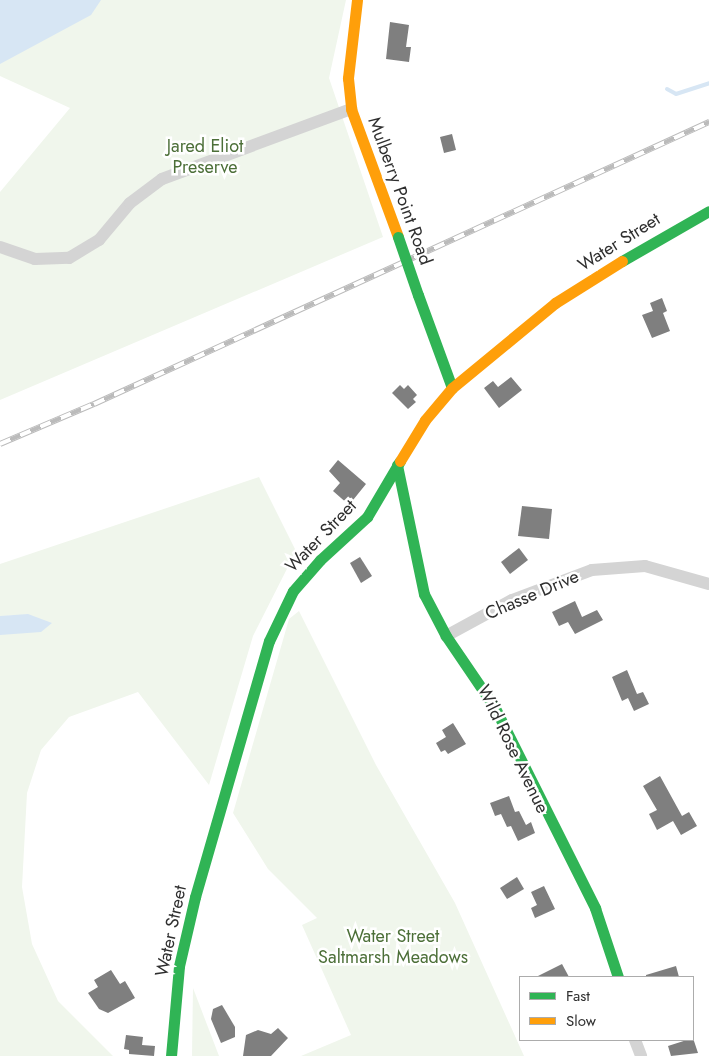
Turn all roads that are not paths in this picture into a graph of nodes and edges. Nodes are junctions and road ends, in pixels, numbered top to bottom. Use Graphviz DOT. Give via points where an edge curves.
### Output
graph roads {
  1 [pos="357,0"];
  2 [pos="352,109"];
  3 [pos="709,211"];
  4 [pos="0,247"];
  5 [pos="452,388"];
  6 [pos="398,465"];
  7 [pos="709,584"];
  8 [pos="446,636"];
  9 [pos="618,976"];
  10 [pos="635,1041"];
  11 [pos="171,1056"];
  12 [pos="641,1056"];
  1 -- 2 [label="main road, Mulberry Point Road" via="351,28 348,78"];
  2 -- 4 [label="street" via="162,179 130,203 99,240 69,258 35,259"];
  2 -- 5 [label="main road, Mulberry Point Road, bridge"];
  3 -- 5 [label="main road, Water Street" via="672,230 555,303"];
  5 -- 6 [label="main road, Water Street" via="425,420"];
  6 -- 8 [label="main road, Wild Rose Avenue" via="419,578"];
  6 -- 11 [label="main road, Water Street" via="366,517 320,560 293,591 269,641 195,897 179,966"];
  7 -- 8 [label="street, Chasse Drive" via="645,566 592,570 512,600"];
  8 -- 9 [label="main road, Wild Rose Avenue" via="495,708 595,908"];
  10 -- 12 [label="street"];
}
